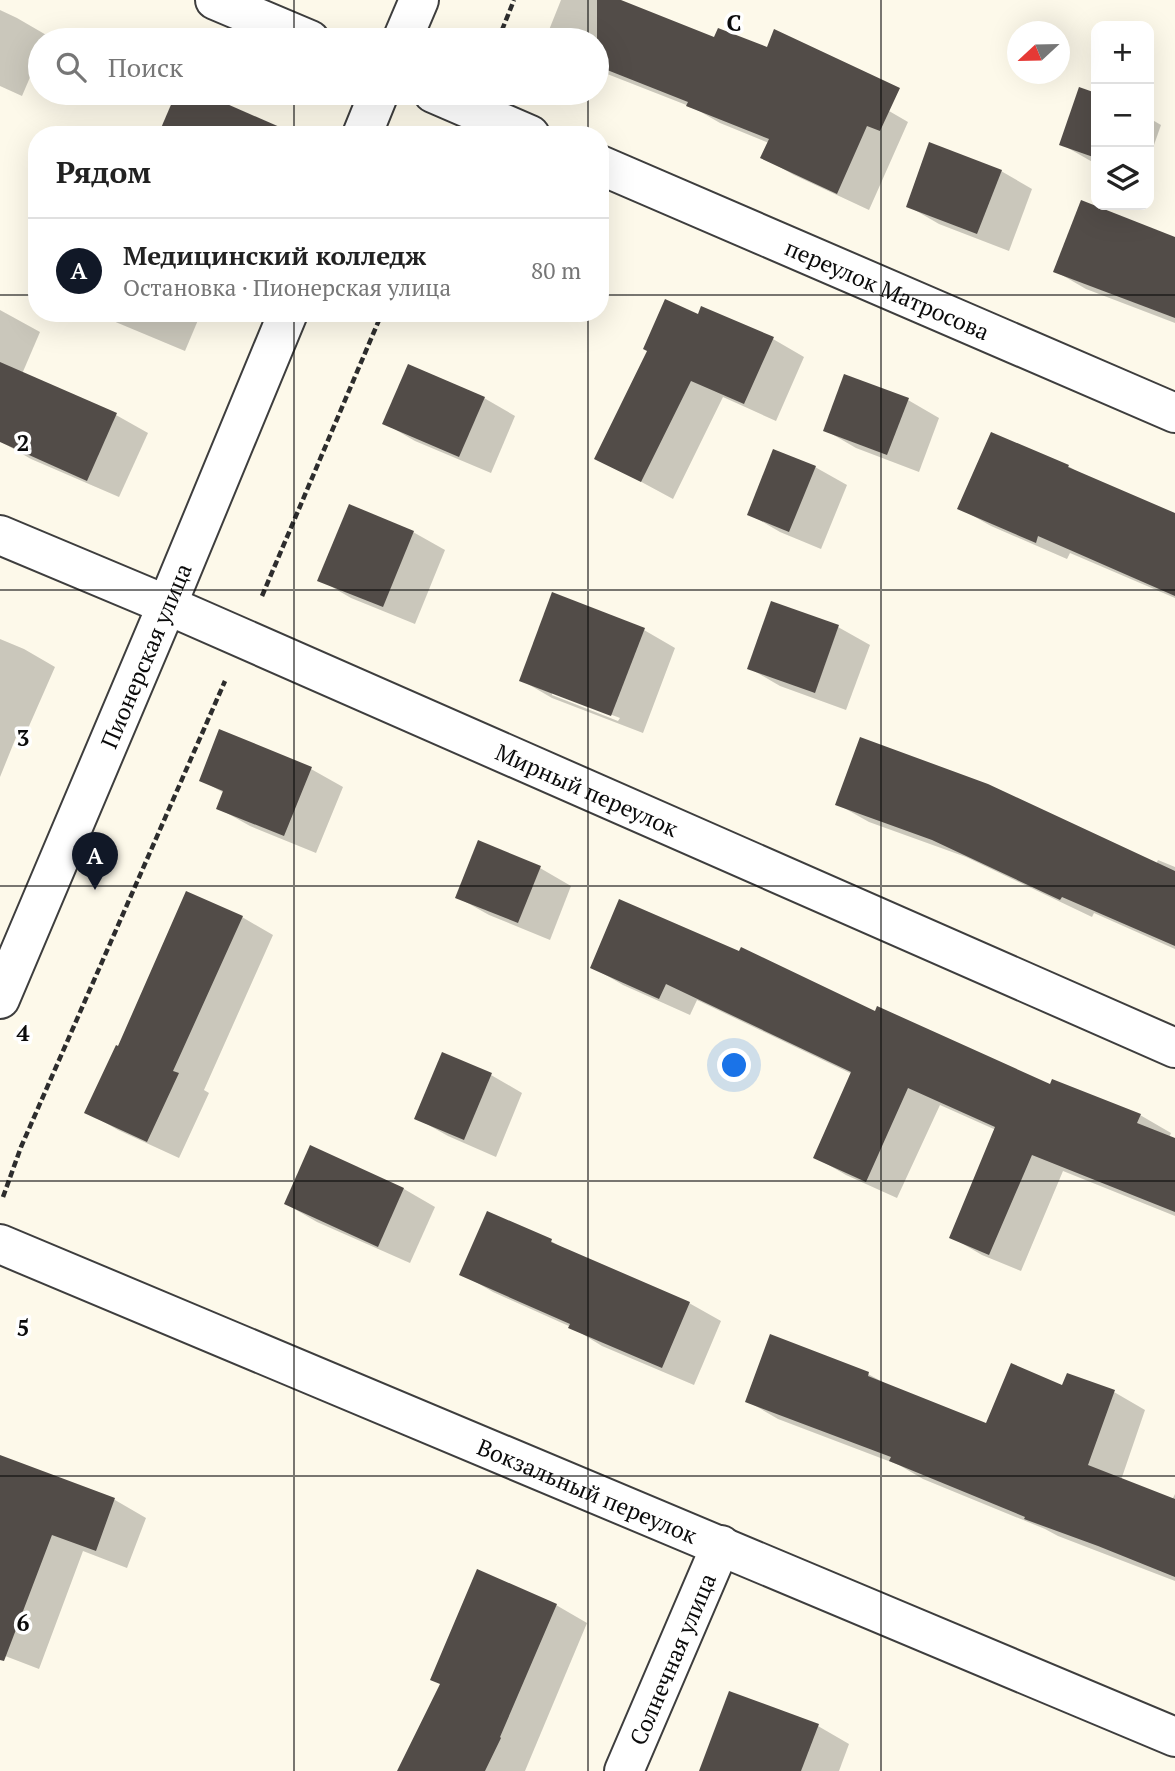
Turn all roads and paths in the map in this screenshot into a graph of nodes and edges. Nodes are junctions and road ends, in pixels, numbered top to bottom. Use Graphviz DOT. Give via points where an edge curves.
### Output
graph roads {
  1 [pos="215,0"];
  2 [pos="419,0"];
  3 [pos="514,0"];
  4 [pos="282,28"];
  5 [pos="407,28"];
  6 [pos="503,28"];
  7 [pos="374,105"];
  8 [pos="461,105"];
  9 [pos="366,126"];
  10 [pos="509,126"];
  11 [pos="609,169"];
  12 [pos="284,322"];
  13 [pos="378,322"];
  14 [pos="1175,413"];
  15 [pos="0,535"];
  16 [pos="167,605"];
  17 [pos="244,638"];
  18 [pos="0,999"];
  19 [pos="1175,1048"];
  20 [pos="0,1204"];
  21 [pos="0,1244"];
  22 [pos="721,1545"];
  23 [pos="1175,1737"];
  24 [pos="624,1771"];
  1 -- 4 [label="street"];
  2 -- 5 [label="street"];
  3 -- 6 [label="path"];
  7 -- 9 [label="street"];
  8 -- 10 [label="street"];
  11 -- 14 [label="street, переулок Матросова"];
  12 -- 16 [label="street, Пионерская улица"];
  13 -- 17 [label="path"];
  15 -- 16 [label="street, Мирный переулок"];
  16 -- 17 [label="street, Мирный переулок"];
  16 -- 18 [label="street, Пионерская улица"];
  17 -- 19 [label="street, Мирный переулок"];
  17 -- 20 [label="path"];
  21 -- 22 [label="street, Вокзальный переулок"];
  22 -- 23 [label="street, Вокзальный переулок"];
  22 -- 24 [label="street, Солнечная улица"];
}
